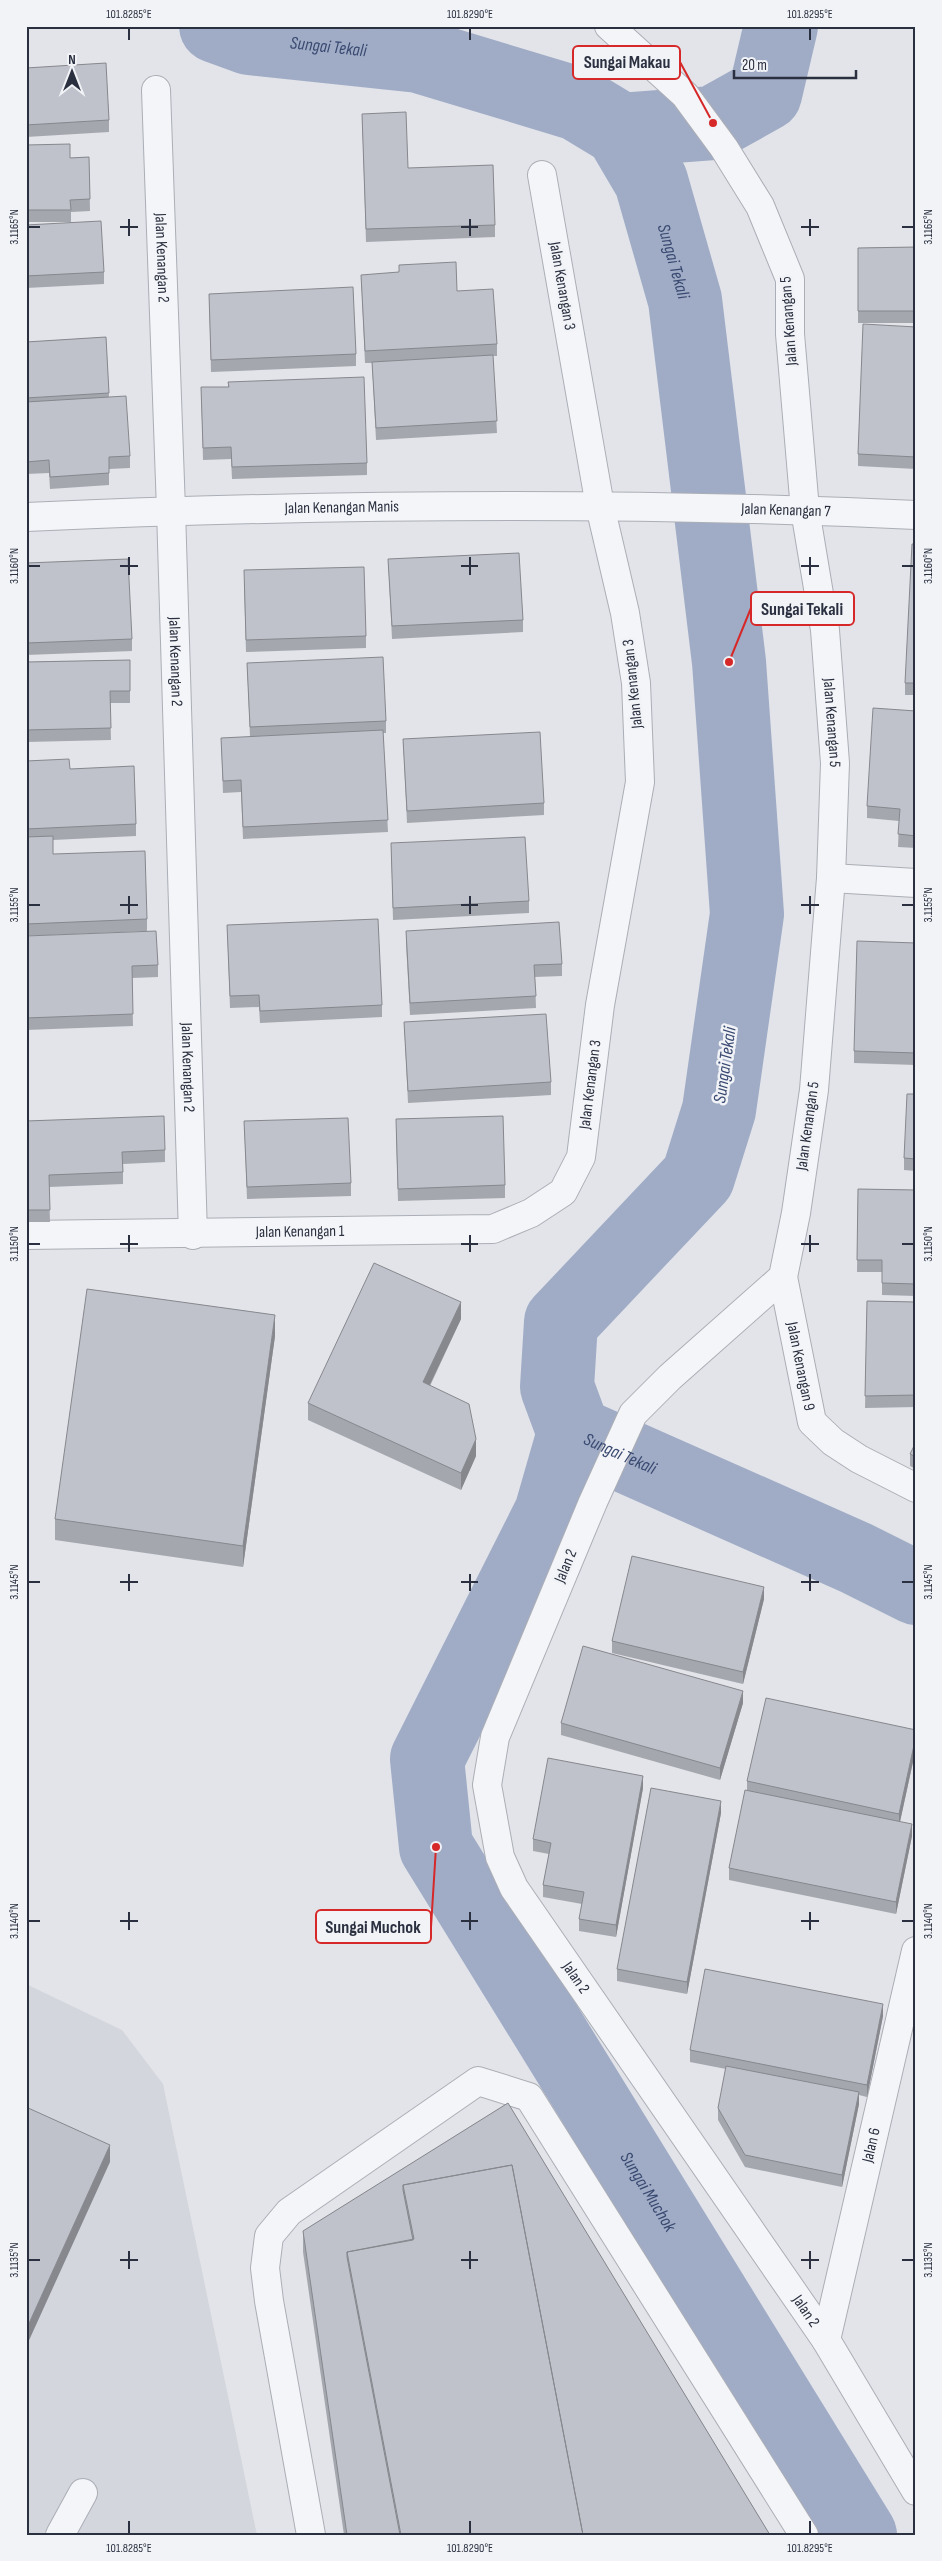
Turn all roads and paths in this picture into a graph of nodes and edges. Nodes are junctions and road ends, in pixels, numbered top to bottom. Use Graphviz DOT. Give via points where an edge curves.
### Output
graph roads {
  1 [pos="609,26"];
  2 [pos="156,90"];
  3 [pos="542,175"];
  4 [pos="600,506"];
  5 [pos="657,507"];
  6 [pos="171,510"];
  7 [pos="805,510"];
  8 [pos="916,515"];
  9 [pos="26,516"];
  10 [pos="831,878"];
  11 [pos="916,883"];
  12 [pos="563,1192"];
  13 [pos="26,1235"];
  14 [pos="193,1235"];
  15 [pos="783,1278"];
  16 [pos="916,1488"];
  17 [pos="916,1951"];
  18 [pos="826,2340"];
  19 [pos="916,2491"];
  20 [pos="83,2493"];
  21 [pos="60,2535"];
  22 [pos="312,2535"];
  23 [pos="804,2535"];
  1 -- 7 [label="street, Jalan Kenangan 5" via="685,95 724,148 760,206 790,279 790,334"];
  2 -- 6 [label="street, Jalan Kenangan 2"];
  3 -- 4 [label="street, Jalan Kenangan 3"];
  4 -- 5 [label="street, Jalan Kenangan Manis"];
  4 -- 6 [label="street, Jalan Kenangan Manis" via="515,504"];
  4 -- 12 [label="street, Jalan Kenangan 3" via="625,614 636,683 640,782 600,1005 580,1157"];
  5 -- 7 [label="street, Jalan Kenangan 7"];
  6 -- 9 [label="street, Jalan Kenangan Manis"];
  6 -- 14 [label="street, Jalan Kenangan 2"];
  7 -- 8 [label="street, Jalan Kenangan 7"];
  7 -- 10 [label="street, Jalan Kenangan 5" via="825,630 835,763"];
  10 -- 11 [label="street"];
  10 -- 15 [label="street, Jalan Kenangan 5" via="814,1090"];
  12 -- 14 [label="street, Jalan Kenangan 1" via="531,1213 493,1229"];
  13 -- 14 [label="street, Jalan Kenangan 1"];
  15 -- 16 [label="street, Jalan Kenangan 9" via="812,1422 832,1442"];
  15 -- 18 [label="street, Jalan 2" via="670,1377 633,1414 495,1737 486,1785 500,1858 514,1888"];
  17 -- 18 [label="street, Jalan 6"];
  18 -- 19 [label="street, Jalan 2"];
  20 -- 21 [label="street"];
  22 -- 23 [label="street" via="269,2301 265,2268 269,2236 289,2212 478,2081 530,2097"];
}
